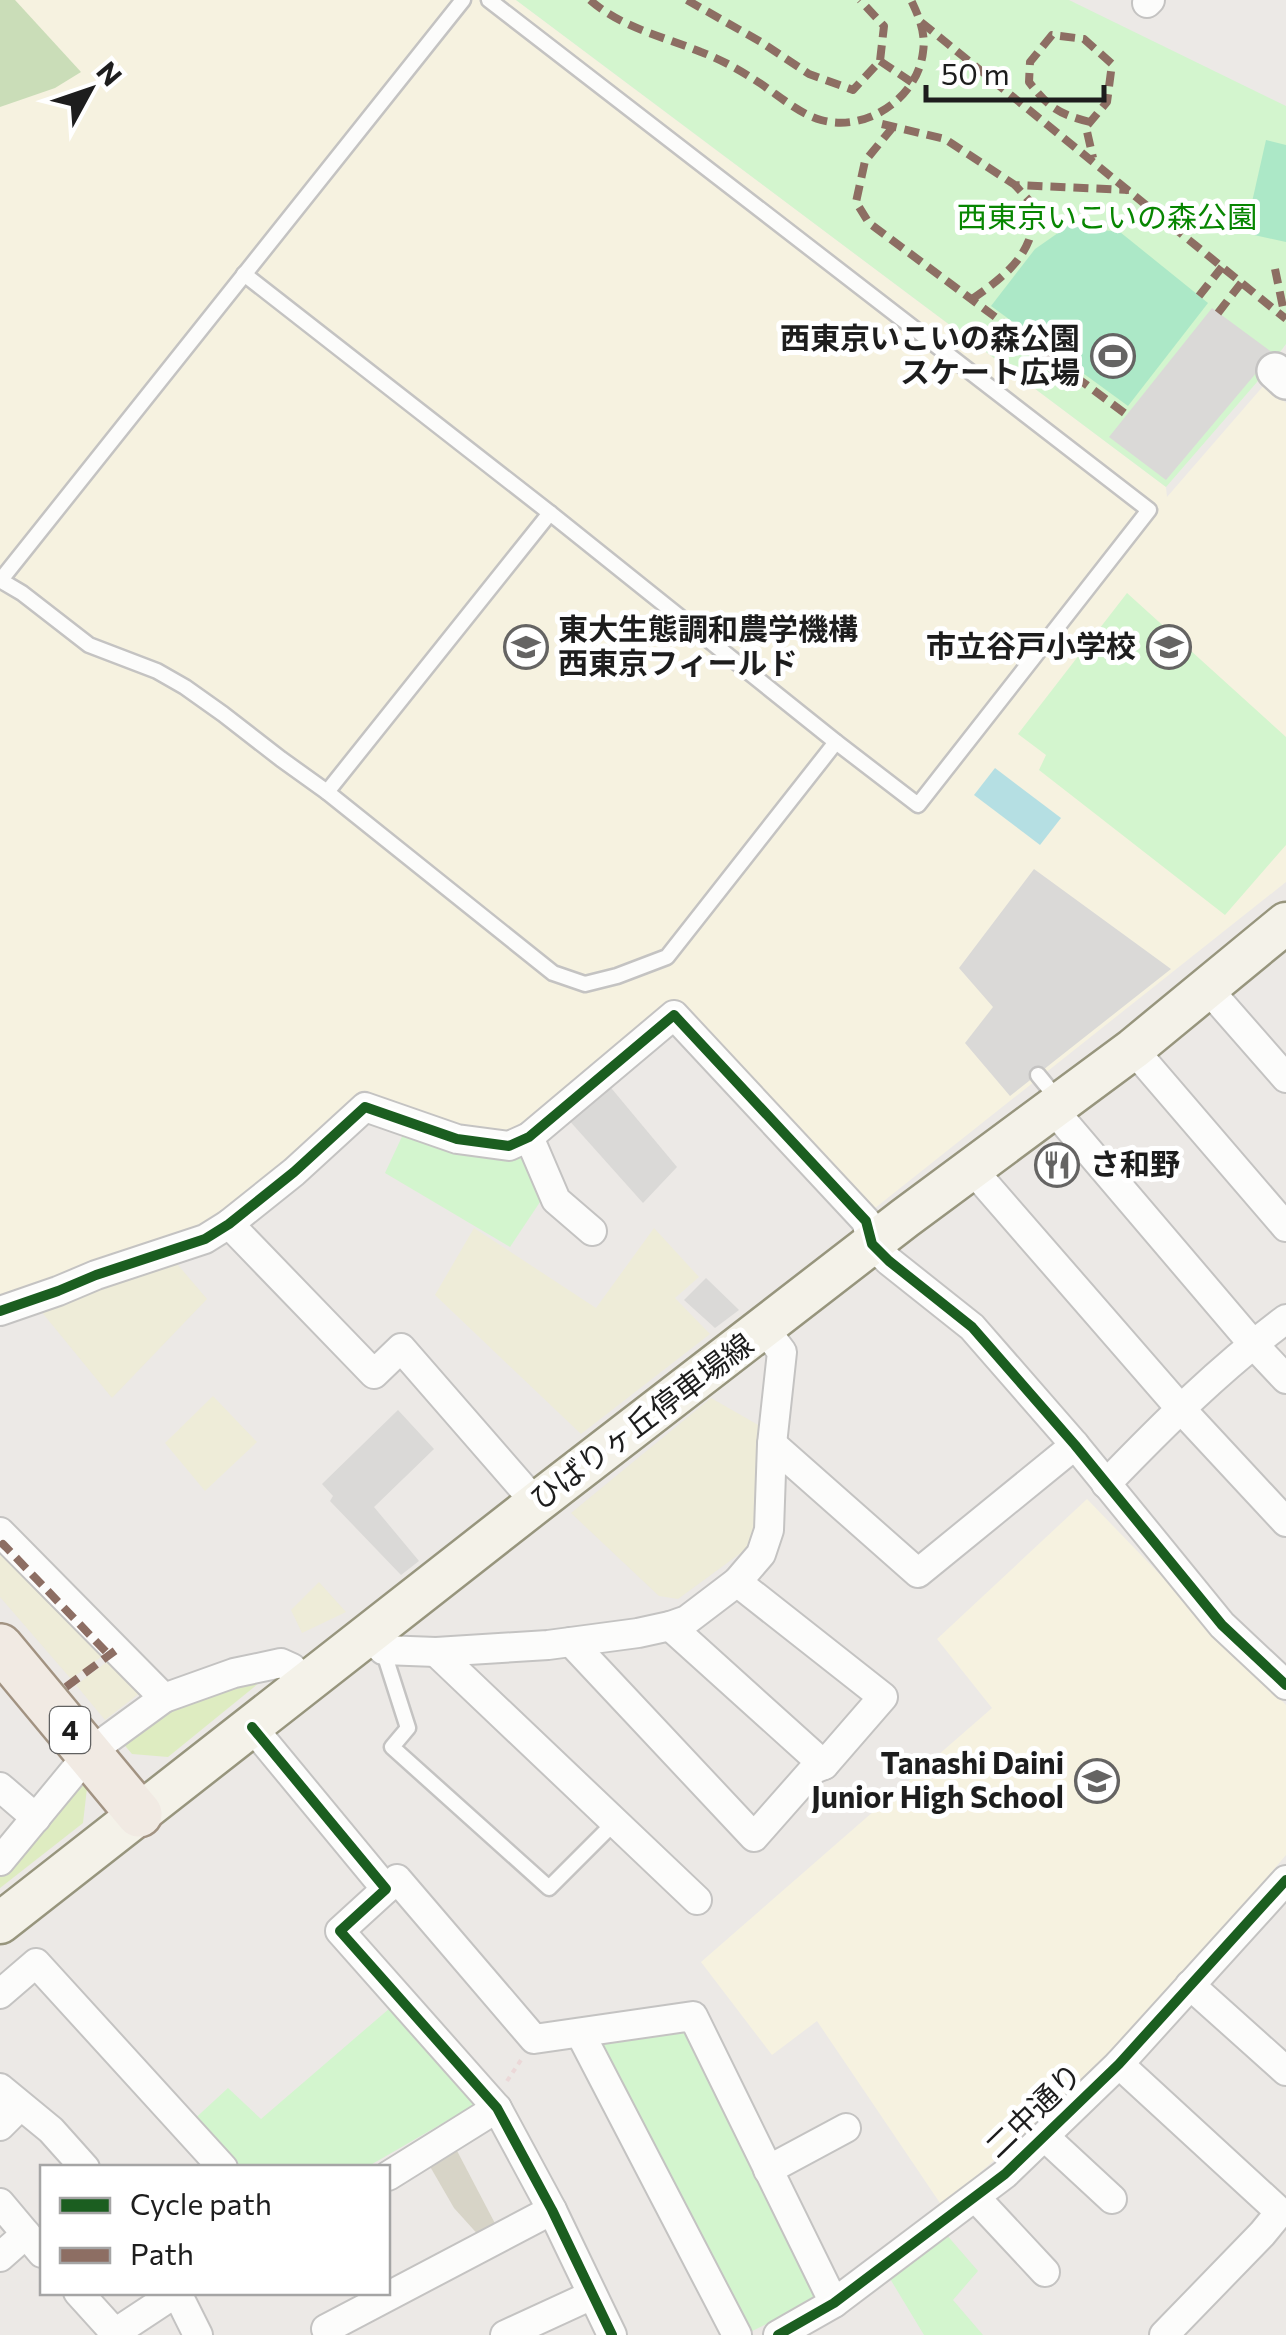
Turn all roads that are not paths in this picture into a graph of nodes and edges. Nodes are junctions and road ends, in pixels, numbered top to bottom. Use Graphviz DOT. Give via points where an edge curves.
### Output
graph roads {
  1 [pos="463,0"];
  2 [pos="489,0"];
  3 [pos="244,274"];
  4 [pos="550,513"];
  5 [pos="0,581"];
  6 [pos="836,742"];
  7 [pos="327,792"];
  8 [pos="1286,923"];
  9 [pos="1208,989"];
  10 [pos="1133,1048"];
  11 [pos="1286,1078"];
  12 [pos="1050,1095"];
  13 [pos="529,1137"];
  14 [pos="972,1170"];
  15 [pos="229,1224"];
  16 [pos="1286,1226"];
  17 [pos="592,1231"];
  18 [pos="872,1244"];
  19 [pos="0,1310"];
  20 [pos="1286,1319"];
  21 [pos="745,1338"];
  22 [pos="1253,1344"];
  23 [pos="1286,1379"];
  24 [pos="1180,1408"];
  25 [pos="772,1444"];
  26 [pos="1076,1445"];
  27 [pos="1106,1484"];
  28 [pos="536,1503"];
  29 [pos="1286,1522"];
  30 [pos="0,1532"];
  31 [pos="737,1582"];
  32 [pos="670,1626"];
  33 [pos="376,1642"];
  34 [pos="571,1642"];
  35 [pos="0,1646"];
  36 [pos="436,1652"];
  37 [pos="306,1684"];
  38 [pos="1286,1684"];
  39 [pos="164,1698"];
  40 [pos="252,1727"];
  41 [pos="90,1752"];
  42 [pos="824,1766"];
  43 [pos="0,1786"];
  44 [pos="139,1814"];
  45 [pos="36,1818"];
  46 [pos="614,1822"];
  47 [pos="0,1861"];
  48 [pos="1286,1880"];
  49 [pos="386,1889"];
  50 [pos="697,1900"];
  51 [pos="0,1922"];
  52 [pos="1190,1985"];
  53 [pos="0,1994"];
  54 [pos="580,2032"];
  55 [pos="1118,2064"];
  56 [pos="1286,2072"];
  57 [pos="6,2106"];
  58 [pos="497,2108"];
  59 [pos="846,2128"];
  60 [pos="1046,2137"];
  61 [pos="81,2165"];
  62 [pos="220,2165"];
  63 [pos="768,2170"];
  64 [pos="390,2175"];
  65 [pos="976,2198"];
  66 [pos="1112,2199"];
  67 [pos="0,2203"];
  68 [pos="552,2210"];
  69 [pos="34,2244"];
  70 [pos="0,2257"];
  71 [pos="1044,2272"];
  72 [pos="81,2295"];
  73 [pos="174,2295"];
  74 [pos="178,2295"];
  75 [pos="592,2295"];
  76 [pos="834,2303"];
  77 [pos="198,2335"];
  78 [pos="329,2335"];
  79 [pos="505,2335"];
  80 [pos="612,2335"];
  81 [pos="737,2335"];
  82 [pos="778,2335"];
  83 [pos="1164,2335"];
  1 -- 3 [label="lane"];
  2 -- 6 [label="lane" via="1150,510 918,804"];
  3 -- 4 [label="lane"];
  3 -- 5 [label="lane"];
  4 -- 6 [label="lane"];
  4 -- 7 [label="lane"];
  5 -- 7 [label="lane" via="90,645 185,687"];
  6 -- 7 [label="lane" via="666,957 585,984 553,973"];
  8 -- 9 [label="main road, ひばりヶ丘停車場線"];
  9 -- 10 [label="main road, ひばりヶ丘停車場線"];
  9 -- 11 [label="street"];
  10 -- 12 [label="main road, ひばりヶ丘停車場線"];
  10 -- 16 [label="street"];
  12 -- 14 [label="main road, ひばりヶ丘停車場線"];
  12 -- 22 [label="street"];
  13 -- 15 [label="street" via="509,1146 457,1140 365,1107"];
  13 -- 17 [label="street" via="556,1200"];
  13 -- 18 [label="street" via="674,1015 866,1221"];
  14 -- 18 [label="main road, ひばりヶ丘停車場線"];
  14 -- 24 [label="street"];
  15 -- 19 [label="street" via="205,1239"];
  15 -- 28 [label="street" via="374,1374 402,1348"];
  18 -- 21 [label="main road, ひばりヶ丘停車場線"];
  18 -- 26 [label="street" via="972,1327"];
  20 -- 22 [label="street"];
  21 -- 25 [label="street" via="782,1352"];
  21 -- 28 [label="main road, ひばりヶ丘停車場線"];
  22 -- 23 [label="street"];
  22 -- 24 [label="street"];
  24 -- 27 [label="street"];
  24 -- 29 [label="street"];
  25 -- 26 [label="street" via="918,1573"];
  25 -- 31 [label="street" via="769,1530 761,1554"];
  26 -- 27 [label="street"];
  27 -- 38 [label="street" via="1222,1625"];
  28 -- 33 [label="main road, ひばりヶ丘停車場線"];
  30 -- 39 [label="street"];
  31 -- 32 [label="street"];
  31 -- 42 [label="street" via="882,1697"];
  32 -- 34 [label="street"];
  32 -- 42 [label="street"];
  33 -- 36 [label="street"];
  33 -- 37 [label="main road, ひばりヶ丘停車場線"];
  33 -- 46 [label="lane" via="408,1728 392,1747 549,1888"];
  34 -- 36 [label="street"];
  34 -- 42 [label="street" via="754,1837 814,1768"];
  35 -- 41 [label="main road, 4"];
  36 -- 46 [label="street"];
  37 -- 39 [label="street" via="281,1663"];
  37 -- 40 [label="main road, ひばりヶ丘停車場線"];
  39 -- 41 [label="street"];
  40 -- 44 [label="main road, ひばりヶ丘停車場線"];
  40 -- 49 [label="street"];
  41 -- 44 [label="main road, 4"];
  41 -- 45 [label="street"];
  43 -- 45 [label="street"];
  44 -- 51 [label="main road, ひばりヶ丘停車場線"];
  45 -- 47 [label="street"];
  46 -- 50 [label="street"];
  48 -- 52 [label="street, 二中通り"];
  49 -- 54 [label="street" via="397,1879 534,2039"];
  49 -- 58 [label="street" via="340,1931"];
  52 -- 55 [label="street, 二中通り"];
  52 -- 56 [label="street"];
  53 -- 62 [label="street" via="36,1963"];
  54 -- 63 [label="street" via="693,2016"];
  54 -- 81 [label="street"];
  55 -- 60 [label="street, 二中通り"];
  55 -- 83 [label="street" via="1280,2212"];
  57 -- 61 [label="street" via="50,2130"];
  58 -- 64 [label="street"];
  58 -- 68 [label="street"];
  59 -- 63 [label="street"];
  60 -- 65 [label="street, 二中通り"];
  60 -- 66 [label="street"];
  63 -- 76 [label="street"];
  65 -- 71 [label="street"];
  65 -- 76 [label="street, 二中通り"];
  67 -- 69 [label="street"];
  68 -- 75 [label="street"];
  68 -- 78 [label="street" via="326,2329"];
  69 -- 70 [label="street"];
  72 -- 73 [label="street" via="114,2333"];
  74 -- 77 [label="street"];
  75 -- 79 [label="street"];
  75 -- 80 [label="street"];
  76 -- 82 [label="street, 二中通り"];
}
